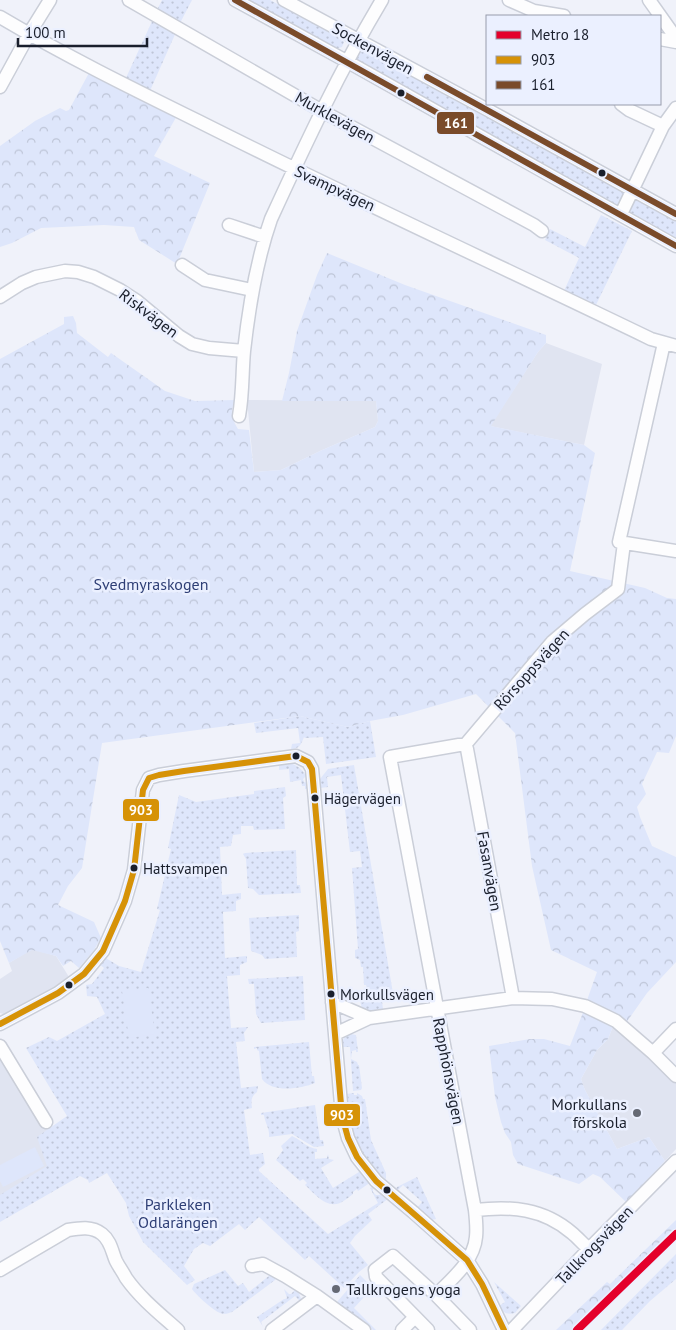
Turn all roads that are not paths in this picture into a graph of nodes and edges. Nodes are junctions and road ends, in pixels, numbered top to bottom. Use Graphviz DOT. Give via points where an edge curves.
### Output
graph roads {
  1 [pos="50,0"];
  2 [pos="129,0"];
  3 [pos="235,0"];
  4 [pos="284,0"];
  5 [pos="296,0"];
  6 [pos="382,0"];
  7 [pos="509,0"];
  8 [pos="649,0"];
  9 [pos="307,12"];
  10 [pos="533,14"];
  11 [pos="656,14"];
  12 [pos="548,15"];
  13 [pos="0,17"];
  14 [pos="661,20"];
  15 [pos="29,34"];
  16 [pos="661,38"];
  17 [pos="676,38"];
  18 [pos="359,40"];
  19 [pos="676,42"];
  20 [pos="348,62"];
  21 [pos="0,87"];
  22 [pos="622,105"];
  23 [pos="489,107"];
  24 [pos="676,108"];
  25 [pos="322,111"];
  26 [pos="663,126"];
  27 [pos="294,169"];
  28 [pos="633,191"];
  29 [pos="621,214"];
  30 [pos="676,214"];
  31 [pos="229,225"];
  32 [pos="542,231"];
  33 [pos="265,237"];
  34 [pos="676,246"];
  35 [pos="182,265"];
  36 [pos="252,290"];
  37 [pos="0,297"];
  38 [pos="670,344"];
  39 [pos="244,351"];
  40 [pos="239,416"];
  41 [pos="624,543"];
  42 [pos="676,551"];
  43 [pos="465,745"];
  44 [pos="513,998"];
  45 [pos="332,1002"];
  46 [pos="438,1007"];
  47 [pos="369,1018"];
  48 [pos="0,1024"];
  49 [pos="676,1029"];
  50 [pos="335,1034"];
  51 [pos="0,1046"];
  52 [pos="653,1053"];
  53 [pos="676,1076"];
  54 [pos="46,1122"];
  55 [pos="676,1161"];
  56 [pos="475,1210"];
  57 [pos="589,1249"];
  58 [pos="467,1260"];
  59 [pos="252,1266"];
  60 [pos="0,1270"];
  61 [pos="436,1295"];
  62 [pos="317,1296"];
  63 [pos="415,1317"];
  64 [pos="178,1330"];
  65 [pos="272,1330"];
  66 [pos="364,1330"];
  67 [pos="402,1330"];
  68 [pos="428,1330"];
  69 [pos="470,1330"];
  70 [pos="504,1330"];
  71 [pos="512,1330"];
  1 -- 15 [label="street"];
  2 -- 25 [label="street, Murklevägen"];
  3 -- 20 [label="street, Sockenvägen"];
  4 -- 9 [label="street, Sockenvägen"];
  5 -- 9 [label="street, Sockenvägen"];
  6 -- 18 [label="street"];
  7 -- 10 [label="street"];
  8 -- 11 [label="street"];
  9 -- 18 [label="street, Sockenvägen"];
  10 -- 12 [label="street"];
  13 -- 15 [label="street, Svampvägen"];
  14 -- 17 [label="street"];
  15 -- 21 [label="street"];
  15 -- 27 [label="street, Svampvägen"];
  16 -- 19 [label="street"];
  18 -- 20 [label="street"];
  18 -- 23 [label="street, Sockenvägen"];
  20 -- 25 [label="street"];
  20 -- 29 [label="street, Sockenvägen"];
  22 -- 26 [label="street"];
  23 -- 28 [label="street, Sockenvägen"];
  24 -- 26 [label="street"];
  25 -- 27 [label="street"];
  25 -- 32 [label="street, Murklevägen"];
  26 -- 28 [label="street"];
  27 -- 33 [label="street"];
  27 -- 38 [label="street, Svampvägen" via="651,339"];
  28 -- 29 [label="street"];
  28 -- 30 [label="street, Sockenvägen"];
  29 -- 34 [label="street, Sockenvägen"];
  31 -- 33 [label="street"];
  33 -- 36 [label="street"];
  35 -- 36 [label="street" via="206,280"];
  36 -- 39 [label="street"];
  37 -- 39 [label="street, Riskvägen" via="36,277 65,271 78,272 137,300 192,344"];
  38 -- 41 [label="street, Rörsoppsvägen" via="619,542"];
  39 -- 40 [label="street"];
  41 -- 42 [label="street"];
  41 -- 43 [label="street, Rörsoppsvägen" via="618,589 552,642"];
  43 -- 44 [label="street, Fasanvägen"];
  43 -- 46 [label="street, Rapphönsvägen" via="390,757"];
  44 -- 46 [label="street"];
  44 -- 52 [label="street" via="552,999 585,1006 616,1021"];
  45 -- 47 [label="street"];
  45 -- 48 [label="street" via="312,769 308,762 296,756 149,778 142,790 134,870 126,901 103,951 84,974 58,993"];
  45 -- 50 [label="street"];
  46 -- 47 [label="street"];
  46 -- 56 [label="street, Rapphönsvägen"];
  47 -- 50 [label="street"];
  49 -- 52 [label="street"];
  50 -- 58 [label="street" via="342,1116 357,1157 376,1181"];
  51 -- 54 [label="street"];
  52 -- 53 [label="street"];
  55 -- 57 [label="street, Tallkrogsvägen"];
  56 -- 57 [label="street" via="514,1208 530,1211 562,1224"];
  56 -- 58 [label="street, Rapphönsvägen" via="476,1238"];
  57 -- 71 [label="street, Tallkrogsvägen"];
  58 -- 61 [label="street, Rapphönsvägen"];
  58 -- 70 [label="street"];
  59 -- 62 [label="street" via="263,1264"];
  60 -- 64 [label="street" via="68,1230 94,1229 110,1243 116,1262 129,1281"];
  61 -- 63 [label="street" via="393,1256 375,1270 376,1277"];
  61 -- 69 [label="street"];
  62 -- 65 [label="street"];
  62 -- 66 [label="street"];
  63 -- 67 [label="street"];
  63 -- 68 [label="street"];
}
